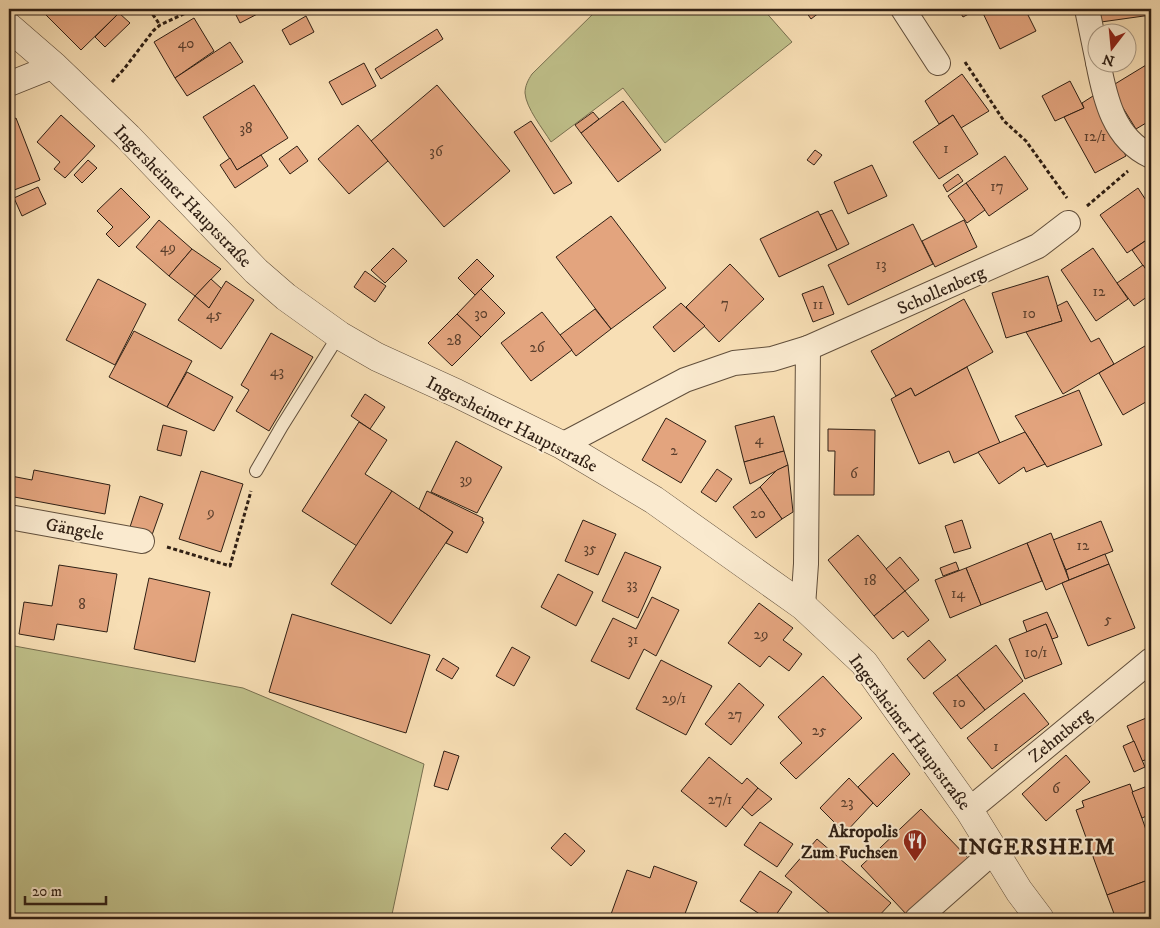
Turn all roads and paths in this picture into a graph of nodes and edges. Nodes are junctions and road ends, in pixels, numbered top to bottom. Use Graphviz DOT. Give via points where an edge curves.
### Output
graph roads {
  1 [pos="149,9"];
  2 [pos="194,9"];
  3 [pos="903,9"];
  4 [pos="1087,9"];
  5 [pos="1090,22"];
  6 [pos="160,25"];
  7 [pos="9,26"];
  8 [pos="938,63"];
  9 [pos="54,66"];
  10 [pos="1100,72"];
  11 [pos="9,84"];
  12 [pos="92,103"];
  13 [pos="1151,156"];
  14 [pos="1117,180"];
  15 [pos="1075,212"];
  16 [pos="339,334"];
  17 [pos="808,348"];
  18 [pos="562,445"];
  19 [pos="256,471"];
  20 [pos="9,516"];
  21 [pos="142,541"];
  22 [pos="803,606"];
  23 [pos="1151,660"];
  24 [pos="969,810"];
  25 [pos="994,851"];
  26 [pos="918,919"];
  27 [pos="1040,919"];
  1 -- 6 [label="path"];
  2 -- 6 [label="path"];
  3 -- 8 [label="street"];
  4 -- 5 [label="street"];
  6 -- 12 [label="path"];
  7 -- 9 [label="street, Ingersheimer Hauptstraße"];
  8 -- 15 [label="path" via="959,53 1004,121 1026,140"];
  9 -- 11 [label="street"];
  9 -- 12 [label="street, Ingersheimer Hauptstraße"];
  10 -- 13 [label="street" via="1114,120 1129,141"];
  12 -- 16 [label="street, Ingersheimer Hauptstraße" via="256,271 286,297"];
  14 -- 15 [label="path"];
  15 -- 17 [label="street, Schollenberg" via="1038,246"];
  16 -- 18 [label="street, Ingersheimer Hauptstraße" via="377,357"];
  16 -- 19 [label="lane"];
  17 -- 18 [label="street, Schollenberg" via="772,359 734,363 686,380"];
  17 -- 22 [label="street"];
  18 -- 22 [label="street, Ingersheimer Hauptstraße" via="654,500"];
  19 -- 21 [label="path" via="230,566"];
  20 -- 21 [label="street, Gängele"];
  22 -- 24 [label="street, Ingersheimer Hauptstraße" via="864,663"];
  23 -- 24 [label="street, Zehntberg"];
  24 -- 25 [label="street, Ingersheimer Hauptstraße"];
  25 -- 26 [label="street"];
  25 -- 27 [label="street, Ingersheimer Hauptstraße"];
}
